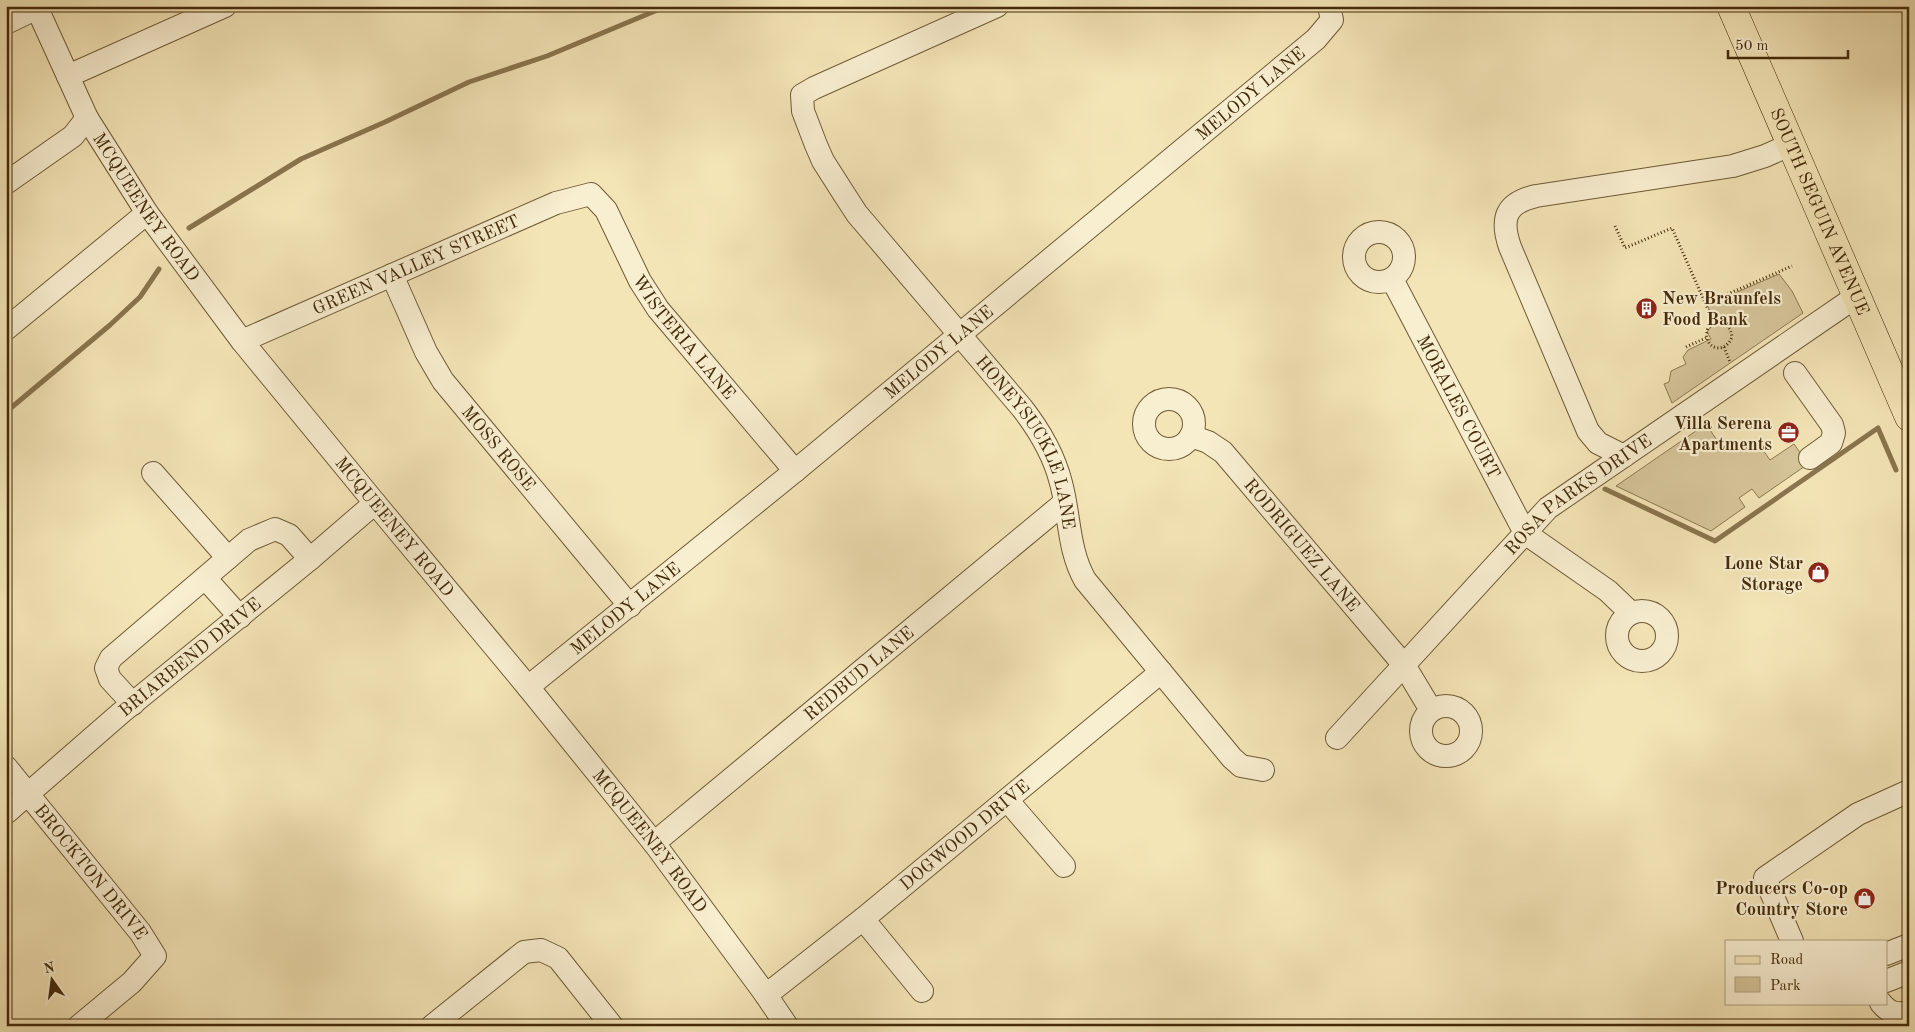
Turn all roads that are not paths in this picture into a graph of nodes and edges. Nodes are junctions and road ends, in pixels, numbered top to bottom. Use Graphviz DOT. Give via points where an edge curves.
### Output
graph roads {
  1 [pos="226,6"];
  2 [pos="997,6"];
  3 [pos="1329,6"];
  4 [pos="1731,6"];
  5 [pos="36,7"];
  6 [pos="6,23"];
  7 [pos="68,76"];
  8 [pos="87,118"];
  9 [pos="1792,144"];
  10 [pos="6,183"];
  11 [pos="591,194"];
  12 [pos="147,212"];
  13 [pos="392,275"];
  14 [pos="1392,279"];
  15 [pos="1857,296"];
  16 [pos="8,325"];
  17 [pos="960,334"];
  18 [pos="242,340"];
  19 [pos="1795,373"];
  20 [pos="1909,417"];
  21 [pos="1191,436"];
  22 [pos="1815,448"];
  23 [pos="1624,456"];
  24 [pos="794,471"];
  25 [pos="153,473"];
  26 [pos="375,503"];
  27 [pos="1064,503"];
  28 [pos="1525,533"];
  29 [pos="228,558"];
  30 [pos="310,559"];
  31 [pos="205,578"];
  32 [pos="630,606"];
  33 [pos="1631,613"];
  34 [pos="240,617"];
  35 [pos="1404,665"];
  36 [pos="1161,672"];
  37 [pos="528,687"];
  38 [pos="133,704"];
  39 [pos="1431,710"];
  40 [pos="1337,738"];
  41 [pos="6,767"];
  42 [pos="1263,770"];
  43 [pos="1909,791"];
  44 [pos="29,794"];
  45 [pos="1007,800"];
  46 [pos="6,813"];
  47 [pos="654,843"];
  48 [pos="1064,866"];
  49 [pos="863,919"];
  50 [pos="1792,940"];
  51 [pos="1909,945"];
  52 [pos="1888,953"];
  53 [pos="1909,972"];
  54 [pos="1888,980"];
  55 [pos="922,991"];
  56 [pos="766,995"];
  57 [pos="1882,1004"];
  58 [pos="1909,1012"];
  59 [pos="783,1025"];
  60 [pos="79,1026"];
  61 [pos="432,1026"];
  62 [pos="612,1026"];
  1 -- 7 [label="street"];
  2 -- 17 [label="street, HONEYSUCKLE LANE" via="814,88 802,97 803,111 823,161 857,214"];
  3 -- 17 [label="street, MELODY LANE" via="1332,20 1316,39"];
  4 -- 9 [label="main road, SOUTH SEGUIN AVENUE"];
  5 -- 6 [label="street"];
  5 -- 7 [label="street, MCQUEENEY ROAD"];
  7 -- 8 [label="street, MCQUEENEY ROAD"];
  8 -- 10 [label="street" via="73,136"];
  8 -- 12 [label="street, MCQUEENEY ROAD"];
  9 -- 15 [label="main road, SOUTH SEGUIN AVENUE"];
  9 -- 23 [label="street" via="1733,166 1536,196 1518,202 1507,214 1510,247 1588,431 1598,443"];
  11 -- 13 [label="street, GREEN VALLEY STREET" via="556,203"];
  11 -- 24 [label="street, WISTERIA LANE" via="606,210 658,309"];
  12 -- 16 [label="street"];
  12 -- 18 [label="street, MCQUEENEY ROAD"];
  13 -- 18 [label="street, GREEN VALLEY STREET"];
  13 -- 32 [label="street, MOSS ROSE" via="426,352 443,381"];
  14 -- 28 [label="street, MORALES COURT"];
  15 -- 20 [label="main road, SOUTH SEGUIN AVENUE"];
  15 -- 23 [label="street, ROSA PARKS DRIVE"];
  17 -- 24 [label="street, MELODY LANE"];
  17 -- 27 [label="street, HONEYSUCKLE LANE" via="1040,434 1054,462"];
  18 -- 26 [label="street, MCQUEENEY ROAD"];
  19 -- 22 [label="street" via="1833,429 1833,440"];
  21 -- 35 [label="street, RODRIGUEZ LANE" via="1223,452"];
  23 -- 28 [label="street, ROSA PARKS DRIVE" via="1548,508"];
  24 -- 32 [label="street, MELODY LANE"];
  25 -- 29 [label="street"];
  26 -- 30 [label="street, BRIARBEND DRIVE"];
  26 -- 37 [label="street, MCQUEENEY ROAD"];
  27 -- 36 [label="street, HONEYSUCKLE LANE" via="1072,551 1085,580"];
  27 -- 47 [label="street, REDBUD LANE"];
  28 -- 33 [label="street" via="1608,591"];
  28 -- 35 [label="street, ROSA PARKS DRIVE"];
  29 -- 30 [label="street" via="249,540 275,530 289,535"];
  29 -- 31 [label="street"];
  30 -- 34 [label="street, BRIARBEND DRIVE"];
  31 -- 34 [label="street"];
  31 -- 38 [label="street" via="111,658 106,668 110,678"];
  32 -- 37 [label="street, MELODY LANE"];
  34 -- 38 [label="street, BRIARBEND DRIVE"];
  35 -- 39 [label="street, RODRIGUEZ LANE"];
  35 -- 40 [label="street, ROSA PARKS DRIVE"];
  36 -- 42 [label="street, HONEYSUCKLE LANE" via="1232,758 1241,766"];
  36 -- 45 [label="street, DOGWOOD DRIVE"];
  37 -- 47 [label="street, MCQUEENEY ROAD"];
  38 -- 44 [label="street, BRIARBEND DRIVE"];
  41 -- 44 [label="street, BROCKTON DRIVE"];
  43 -- 50 [label="street" via="1858,814 1765,878"];
  44 -- 46 [label="street, BRIARBEND DRIVE"];
  44 -- 60 [label="street, BROCKTON DRIVE" via="140,932 155,956 132,982"];
  45 -- 48 [label="street"];
  45 -- 49 [label="street, DOGWOOD DRIVE"];
  47 -- 56 [label="street, MCQUEENEY ROAD"];
  49 -- 55 [label="street"];
  49 -- 56 [label="street, DOGWOOD DRIVE"];
  51 -- 52 [label="street"];
  53 -- 54 [label="street"];
  56 -- 59 [label="street, MCQUEENEY ROAD"];
  57 -- 58 [label="street" via="1893,1013"];
  61 -- 62 [label="street" via="524,952 541,950 558,958"];
}
